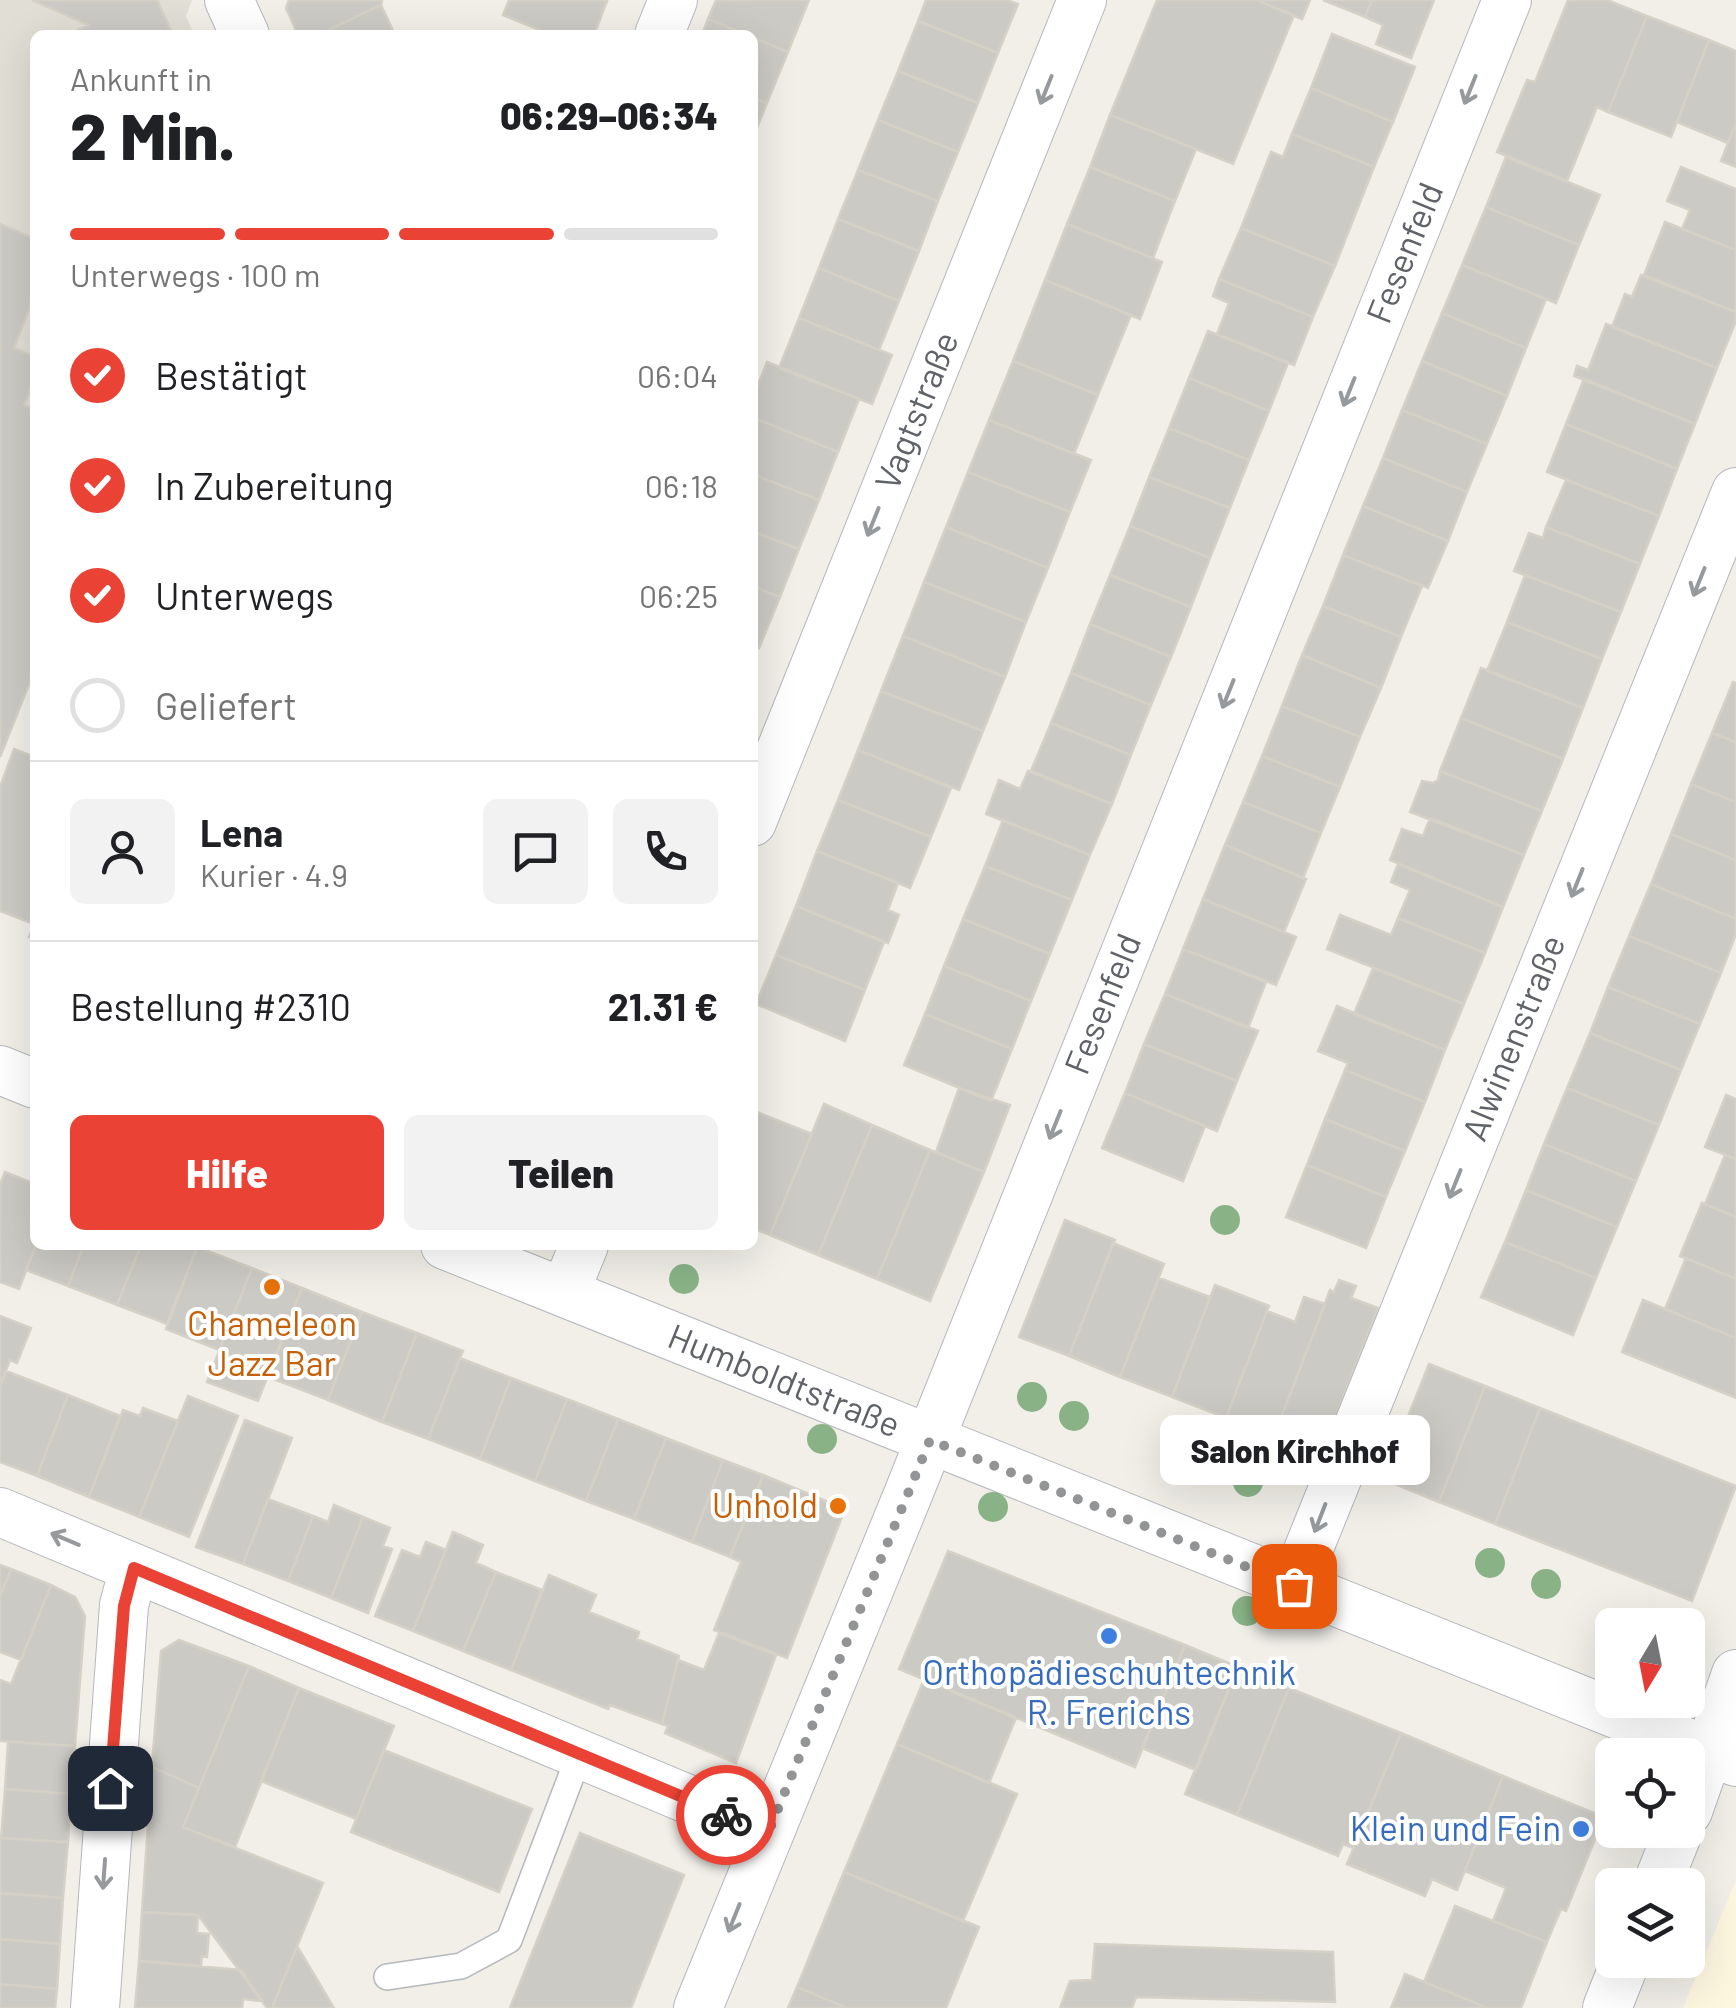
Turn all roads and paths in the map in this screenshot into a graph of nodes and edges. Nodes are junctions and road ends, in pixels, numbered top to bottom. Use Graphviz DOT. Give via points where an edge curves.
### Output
graph roads {
  1 [pos="229,0"];
  2 [pos="673,0"];
  3 [pos="1082,0"];
  4 [pos="1507,0"];
  5 [pos="243,30"];
  6 [pos="661,30"];
  7 [pos="1736,492"];
  8 [pos="758,807"];
  9 [pos="0,1070"];
  10 [pos="30,1082"];
  11 [pos="458,1250"];
  12 [pos="582,1250"];
  13 [pos="566,1292"];
  14 [pos="930,1440"];
  15 [pos="0,1512"];
  16 [pos="134,1568"];
  17 [pos="1294,1586"];
  18 [pos="1736,1674"];
  19 [pos="580,1754"];
  20 [pos="1722,1756"];
  21 [pos="1705,1784"];
  22 [pos="768,1833"];
  23 [pos="387,1978"];
  24 [pos="1619,1978"];
  25 [pos="95,2008"];
  26 [pos="698,2008"];
  27 [pos="1607,2008"];
  1 -- 5 [label="street"];
  2 -- 6 [label="street"];
  3 -- 8 [label="street, Vagtstraße, one-way"];
  4 -- 14 [label="street, Fesenfeld, one-way"];
  7 -- 17 [label="street, Alwinenstraße, one-way"];
  9 -- 10 [label="street"];
  11 -- 13 [label="street, Humboldtstraße"];
  12 -- 13 [label="street"];
  13 -- 14 [label="street, Humboldtstraße"];
  14 -- 17 [label="street, Humboldtstraße"];
  14 -- 22 [label="street, Fesenfeld"];
  16 -- 15 [label="street, one-way"];
  16 -- 19 [label="street"];
  16 -- 25 [label="street, one-way" via="124,1606"];
  17 -- 20 [label="street, Humboldtstraße"];
  18 -- 20 [label="street"];
  19 -- 22 [label="street"];
  19 -- 23 [label="lane" via="509,1940 461,1966"];
  20 -- 21 [label="street"];
  22 -- 26 [label="street, Fesenfeld, one-way"];
  24 -- 27 [label="street"];
}
